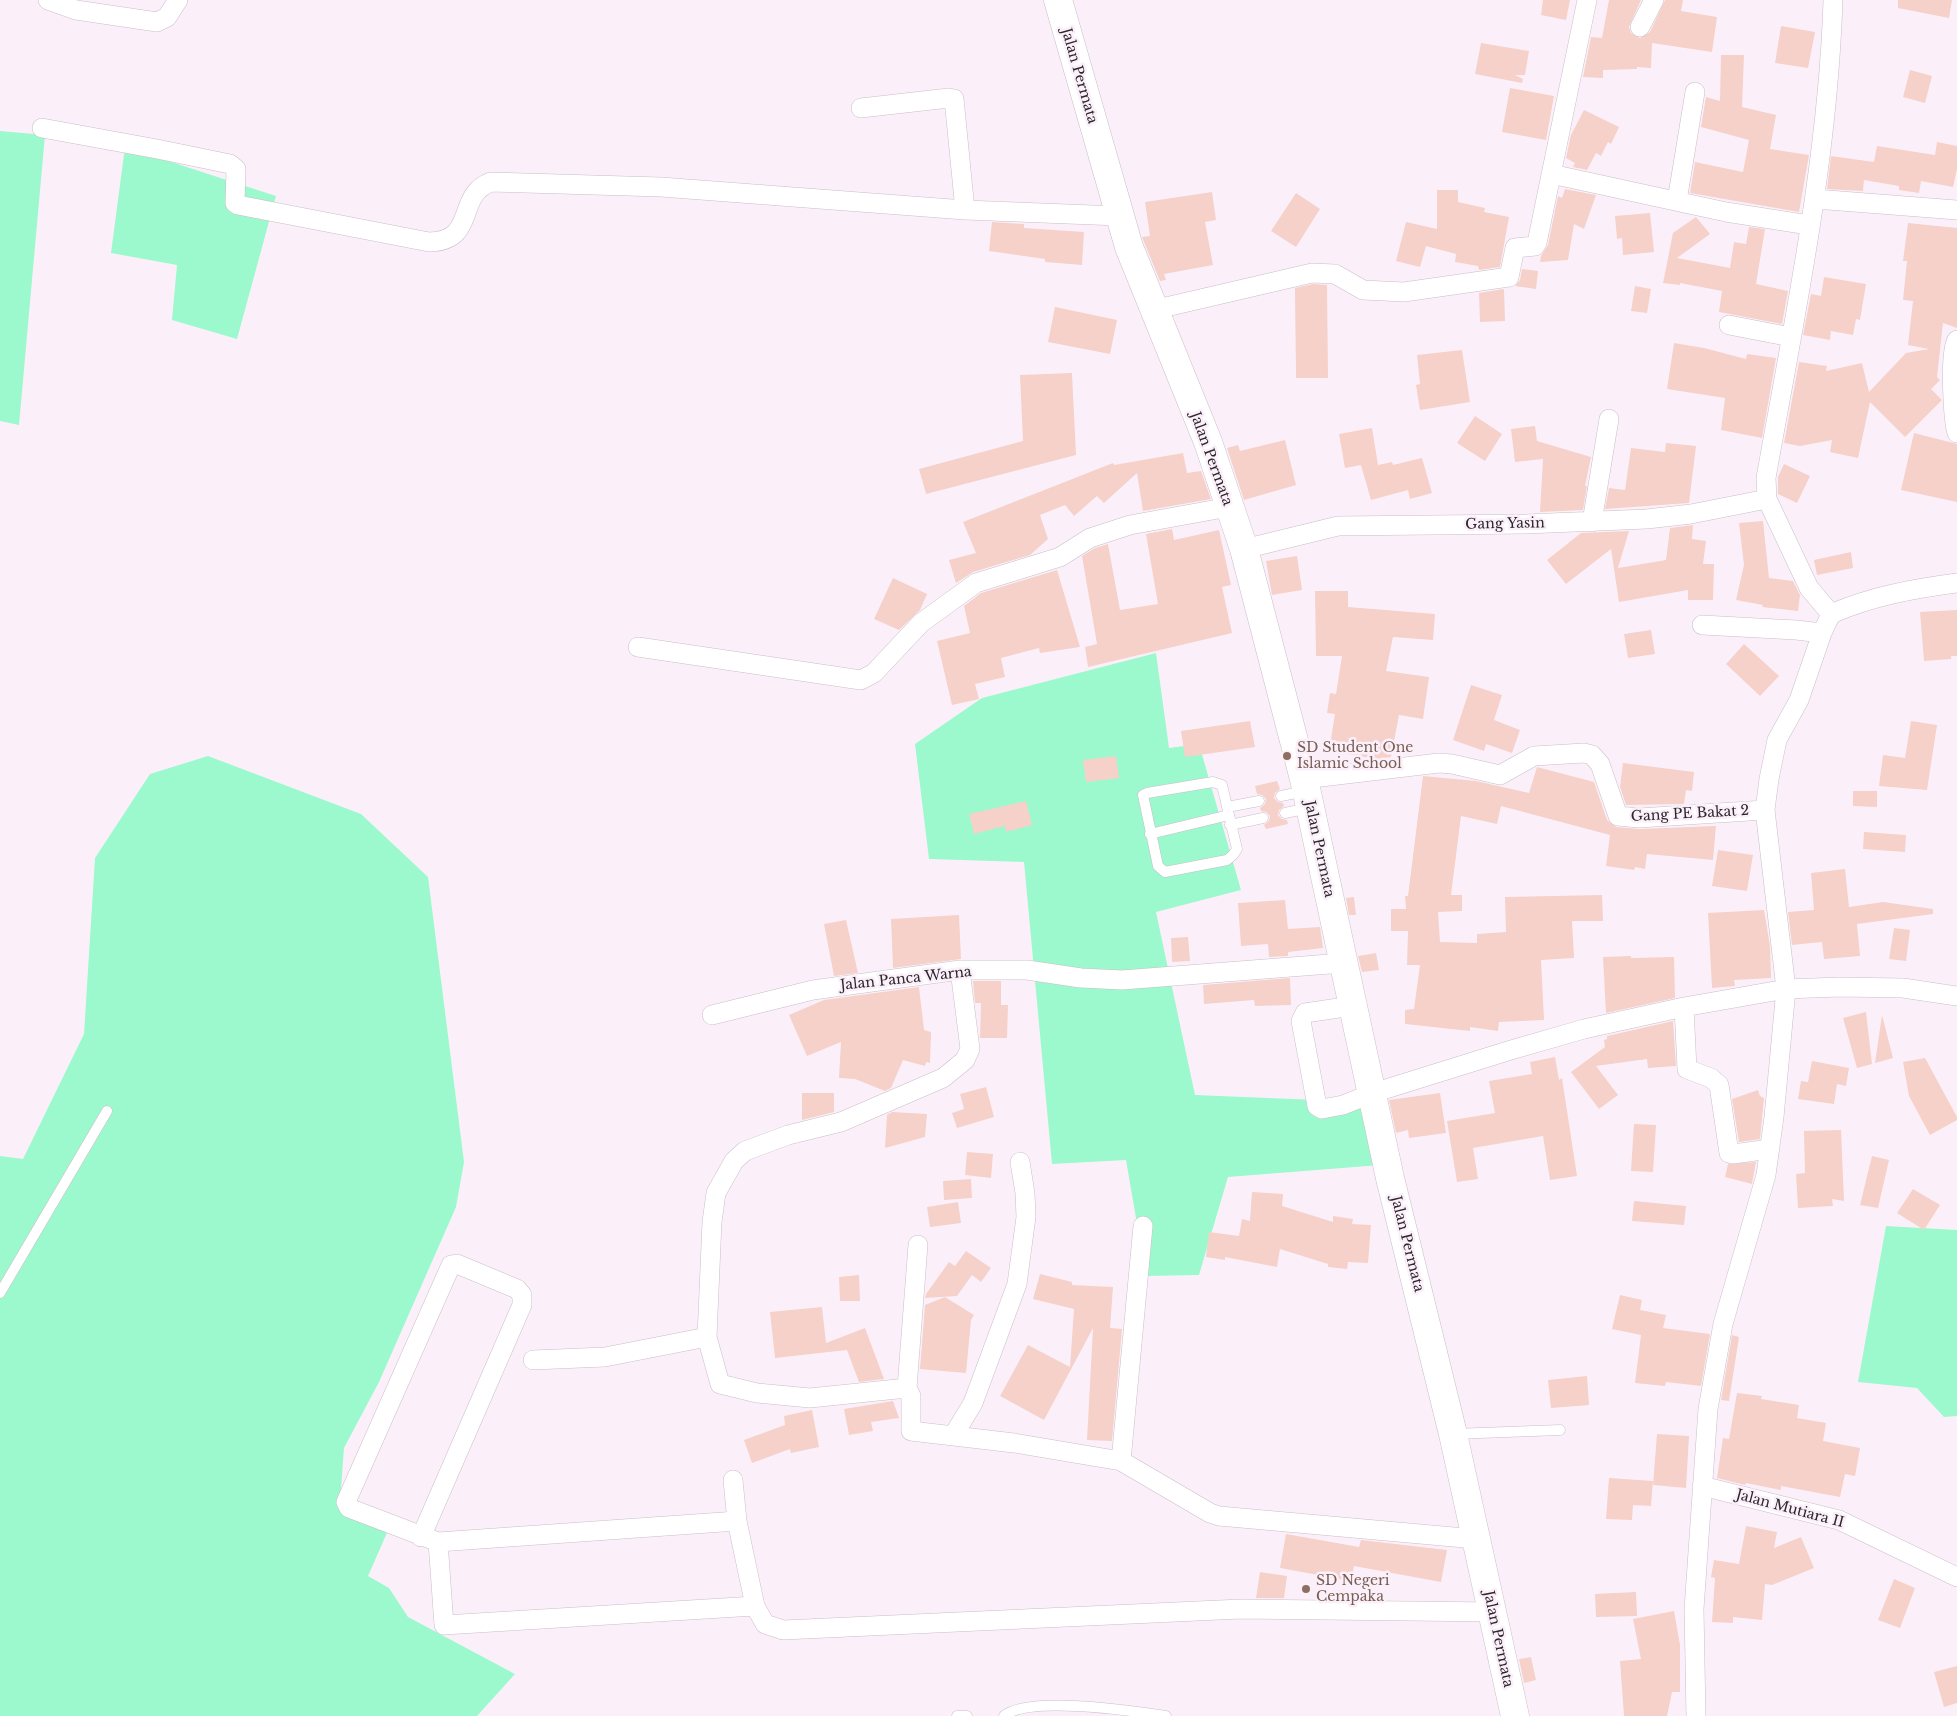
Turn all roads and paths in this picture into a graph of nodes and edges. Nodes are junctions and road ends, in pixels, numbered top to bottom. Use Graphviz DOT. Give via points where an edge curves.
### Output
graph roads {
  1 [pos="48,0"];
  2 [pos="178,0"];
  3 [pos="1058,0"];
  4 [pos="1587,0"];
  5 [pos="1654,0"];
  6 [pos="1833,0"];
  7 [pos="1640,28"];
  8 [pos="1695,92"];
  9 [pos="860,108"];
  10 [pos="42,128"];
  11 [pos="1551,174"];
  12 [pos="1815,199"];
  13 [pos="1676,200"];
  14 [pos="965,210"];
  15 [pos="1957,210"];
  16 [pos="1119,216"];
  17 [pos="1809,225"];
  18 [pos="1153,310"];
  19 [pos="1729,325"];
  20 [pos="1791,337"];
  21 [pos="1957,340"];
  22 [pos="1609,418"];
  23 [pos="1957,433"];
  24 [pos="1767,499"];
  25 [pos="1229,507"];
  26 [pos="1592,522"];
  27 [pos="1244,549"];
  28 [pos="1957,583"];
  29 [pos="1831,614"];
  30 [pos="1702,625"];
  31 [pos="1822,633"];
  32 [pos="638,647"];
  33 [pos="1297,797"];
  34 [pos="1259,801"];
  35 [pos="1765,810"];
  36 [pos="1228,816"];
  37 [pos="1262,818"];
  38 [pos="1150,834"];
  39 [pos="1343,963"];
  40 [pos="960,970"];
  41 [pos="1786,989"];
  42 [pos="1957,996"];
  43 [pos="1352,1006"];
  44 [pos="1684,1007"];
  45 [pos="712,1015"];
  46 [pos="1373,1093"];
  47 [pos="108,1111"];
  48 [pos="1770,1149"];
  49 [pos="1020,1162"];
  50 [pos="1143,1226"];
  51 [pos="918,1246"];
  52 [pos="0,1292"];
  53 [pos="707,1337"];
  54 [pos="533,1360"];
  55 [pos="907,1388"];
  56 [pos="1560,1430"];
  57 [pos="1453,1434"];
  58 [pos="953,1436"];
  59 [pos="1121,1461"];
  60 [pos="733,1480"];
  61 [pos="1702,1486"];
  62 [pos="737,1522"];
  63 [pos="1476,1539"];
  64 [pos="429,1540"];
  65 [pos="1957,1577"];
  66 [pos="755,1606"];
  67 [pos="1492,1612"];
  68 [pos="1113,1712"];
  69 [pos="958,1716"];
  70 [pos="967,1716"];
  71 [pos="1004,1716"];
  72 [pos="1166,1716"];
  73 [pos="1515,1716"];
  74 [pos="1696,1716"];
  1 -- 2 [label="street" via="76,10 158,22 167,17"];
  3 -- 16 [label="main road, Jalan Permata"];
  4 -- 11 [label="street"];
  5 -- 7 [label="street"];
  6 -- 12 [label="street" via="1831,62"];
  8 -- 13 [label="street"];
  9 -- 14 [label="street" via="954,99"];
  10 -- 14 [label="street" via="230,164 236,169 235,203 238,205 429,242 441,242 458,233 475,193 482,185 491,182 662,187"];
  11 -- 13 [label="street"];
  11 -- 18 [label="street" via="1537,243 1515,248 1507,278 1404,292 1363,290 1335,274 1312,273"];
  12 -- 15 [label="street"];
  12 -- 17 [label="street"];
  13 -- 17 [label="street" via="1726,212"];
  14 -- 16 [label="street"];
  16 -- 18 [label="main road, Jalan Permata"];
  17 -- 20 [label="street"];
  18 -- 25 [label="main road, Jalan Permata" via="1208,442"];
  19 -- 20 [label="street"];
  20 -- 24 [label="street" via="1766,478"];
  21 -- 23 [label="street" via="1951,378"];
  22 -- 26 [label="street"];
  24 -- 26 [label="street, Gang Yasin" via="1691,514"];
  24 -- 29 [label="street" via="1809,588"];
  25 -- 27 [label="main road, Jalan Permata"];
  25 -- 32 [label="street" via="1130,525 1090,538 1060,557 976,584 921,622 874,673 861,680"];
  26 -- 27 [label="street, Gang Yasin" via="1348,525"];
  27 -- 33 [label="main road, Jalan Permata"];
  28 -- 29 [label="street" via="1858,602"];
  29 -- 31 [label="street"];
  30 -- 31 [label="street"];
  31 -- 35 [label="street" via="1799,700 1776,740"];
  33 -- 35 [label="street, Gang PE Bakat 2" via="1439,763 1500,775 1534,756 1584,753 1600,764 1618,816"];
  33 -- 39 [label="main road, Jalan Permata"];
  34 -- 36 [label="lane"];
  35 -- 41 [label="street"];
  36 -- 37 [label="lane"];
  36 -- 38 [label="lane"];
  36 -- 38 [label="lane" via="1219,782 1146,793 1143,799"];
  36 -- 38 [label="lane" via="1236,849 1227,860 1165,872 1158,866"];
  39 -- 40 [label="street, Jalan Panca Warna" via="1122,980 1027,970"];
  39 -- 43 [label="main road, Jalan Permata"];
  40 -- 45 [label="street, Jalan Panca Warna" via="813,990"];
  40 -- 53 [label="street" via="970,1049 965,1060 944,1078 841,1122 788,1135 745,1151 725,1174 716,1193 712,1222"];
  41 -- 42 [label="street" via="1871,986"];
  41 -- 44 [label="street"];
  41 -- 48 [label="street"];
  43 -- 46 [label="main road, Jalan Permata"];
  43 -- 46 [label="street" via="1302,1016 1318,1106 1322,1109 1343,1106"];
  44 -- 46 [label="street" via="1510,1050"];
  44 -- 48 [label="street" via="1687,1069 1711,1078 1719,1085 1729,1153"];
  46 -- 57 [label="main road, Jalan Permata" via="1390,1178"];
  47 -- 52 [label="lane"];
  48 -- 61 [label="street" via="1766,1175 1723,1324 1705,1438"];
  49 -- 58 [label="street" via="1026,1193 1026,1217 1017,1284 973,1404"];
  50 -- 59 [label="street"];
  51 -- 55 [label="street"];
  53 -- 54 [label="street" via="606,1357"];
  53 -- 55 [label="street" via="720,1384 739,1390 810,1398"];
  55 -- 58 [label="street" via="911,1396 912,1431"];
  56 -- 57 [label="lane"];
  57 -- 63 [label="main road, Jalan Permata"];
  58 -- 59 [label="street"];
  59 -- 63 [label="street" via="1210,1513 1231,1518"];
  60 -- 62 [label="street"];
  61 -- 65 [label="street, Jalan Mutiara II" via="1839,1520"];
  61 -- 74 [label="street" via="1694,1609"];
  62 -- 64 [label="street"];
  62 -- 66 [label="street"];
  63 -- 67 [label="main road, Jalan Permata"];
  64 -- 64 [label="street" via="349,1508 346,1502 451,1265 457,1264 517,1289 522,1296 522,1305"];
  64 -- 66 [label="street" via="446,1626"];
  66 -- 67 [label="street" via="765,1624 783,1630 1241,1609"];
  67 -- 73 [label="main road, Jalan Permata"];
  68 -- 71 [label="lane" via="1037,1707"];
  68 -- 72 [label="lane"];
  69 -- 70 [label="lane"];
}
